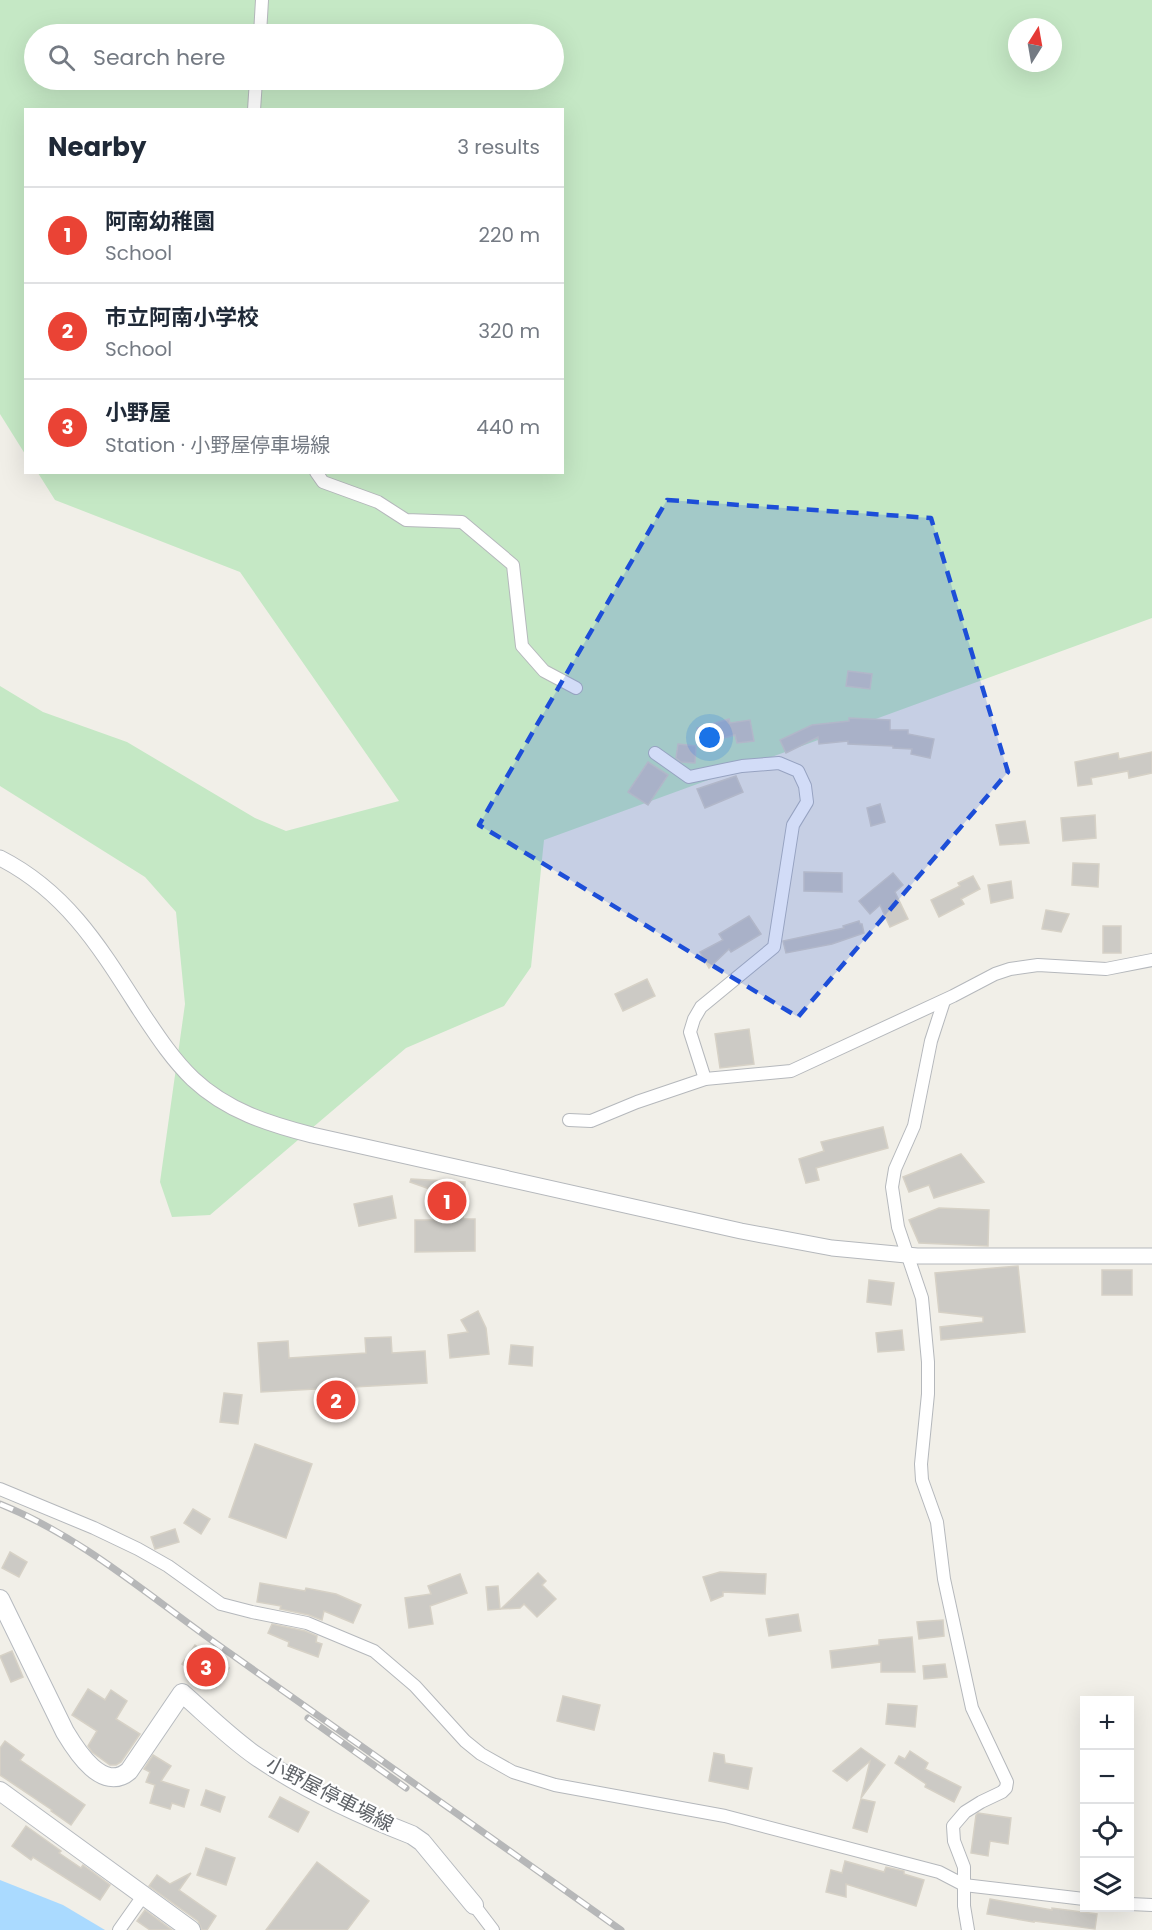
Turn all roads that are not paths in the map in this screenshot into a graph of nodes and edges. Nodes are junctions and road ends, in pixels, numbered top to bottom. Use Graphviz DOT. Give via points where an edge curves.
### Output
graph roads {
  1 [pos="262,0"];
  2 [pos="261,24"];
  3 [pos="255,90"];
  4 [pos="254,108"];
  5 [pos="317,474"];
  6 [pos="576,688"];
  7 [pos="655,753"];
  8 [pos="0,858"];
  9 [pos="1152,960"];
  10 [pos="944,1000"];
  11 [pos="705,1079"];
  12 [pos="569,1120"];
  13 [pos="908,1256"];
  14 [pos="1152,1256"];
  15 [pos="0,1488"];
  16 [pos="0,1599"];
  17 [pos="0,1791"];
  18 [pos="964,1885"];
  19 [pos="144,1896"];
  20 [pos="1080,1899"];
  21 [pos="1134,1904"];
  22 [pos="474,1905"];
  23 [pos="1152,1905"];
  24 [pos="119,1930"];
  25 [pos="191,1930"];
  26 [pos="493,1930"];
  27 [pos="968,1930"];
  1 -- 2 [label="street"];
  3 -- 4 [label="street"];
  5 -- 6 [label="street" via="322,482 378,502 406,520 462,522 513,565 522,646 543,671"];
  7 -- 11 [label="street" via="689,777 779,763 798,771 805,788 807,802 793,825 774,947 701,1007 694,1019 690,1032"];
  8 -- 13 [label="street" via="28,873 84,926 161,1042 193,1079 248,1116 312,1135 741,1231 832,1248"];
  9 -- 10 [label="street" via="1106,969 1025,965 995,974"];
  10 -- 11 [label="street" via="791,1071"];
  10 -- 13 [label="street" via="931,1041 914,1126 892,1177 898,1227"];
  11 -- 12 [label="street" via="591,1121"];
  13 -- 14 [label="street"];
  13 -- 18 [label="street" via="922,1298 928,1362 922,1480 937,1522 944,1579 972,1708 1007,1782 1002,1792 965,1812 953,1826 964,1867"];
  15 -- 18 [label="street" via="138,1549 221,1604 307,1623 374,1651 415,1686 465,1741 513,1772 555,1785 725,1816 939,1872"];
  16 -- 22 [label="main road, 小野屋停車場線" via="65,1732 93,1769 108,1776 124,1776 182,1694 271,1766 422,1842"];
  17 -- 19 [label="main road"];
  18 -- 20 [label="street"];
  18 -- 27 [label="street"];
  19 -- 24 [label="street"];
  19 -- 25 [label="main road"];
  21 -- 23 [label="street"];
  22 -- 26 [label="street"];
}
